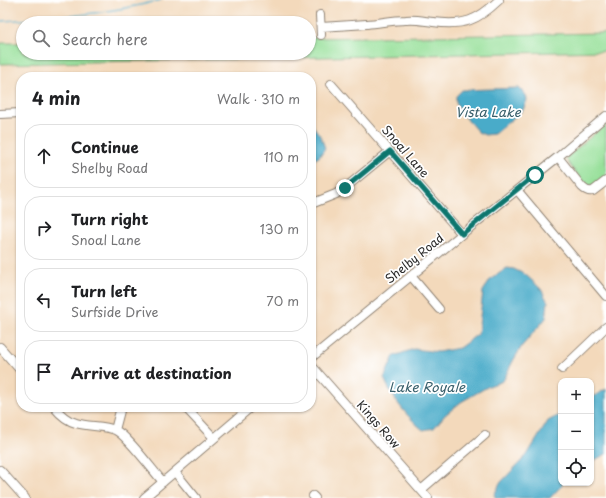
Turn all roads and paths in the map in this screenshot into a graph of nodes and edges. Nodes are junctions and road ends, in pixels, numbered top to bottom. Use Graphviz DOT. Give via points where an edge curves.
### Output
graph roads {
  1 [pos="499,0"];
  2 [pos="320,15"];
  3 [pos="331,84"];
  4 [pos="16,113"];
  5 [pos="0,114"];
  6 [pos="606,116"];
  7 [pos="390,151"];
  8 [pos="558,157"];
  9 [pos="606,181"];
  10 [pos="517,190"];
  11 [pos="316,202"];
  12 [pos="462,234"];
  13 [pos="411,276"];
  14 [pos="606,296"];
  15 [pos="438,309"];
  16 [pos="606,327"];
  17 [pos="0,347"];
  18 [pos="316,354"];
  19 [pos="16,365"];
  20 [pos="562,369"];
  21 [pos="316,371"];
  22 [pos="59,412"];
  23 [pos="120,412"];
  24 [pos="190,412"];
  25 [pos="245,412"];
  26 [pos="115,430"];
  27 [pos="485,435"];
  28 [pos="214,438"];
  29 [pos="0,470"];
  30 [pos="175,472"];
  31 [pos="163,482"];
  32 [pos="421,490"];
  33 [pos="25,498"];
  34 [pos="144,498"];
  35 [pos="196,498"];
  36 [pos="428,498"];
  1 -- 2 [label="street" via="477,18 460,24 395,20 321,31"];
  3 -- 7 [label="street, Snoal Lane"];
  4 -- 5 [label="street"];
  6 -- 8 [label="street, Shelby Road"];
  7 -- 11 [label="street" via="345,188"];
  7 -- 12 [label="street, Snoal Lane"];
  8 -- 9 [label="street" via="586,190 593,191"];
  8 -- 10 [label="street, Shelby Road"];
  10 -- 12 [label="street, Shelby Road"];
  10 -- 14 [label="street"];
  12 -- 13 [label="street, Shelby Road"];
  13 -- 15 [label="street"];
  13 -- 18 [label="street, Shelby Road"];
  16 -- 20 [label="street"];
  17 -- 19 [label="street"];
  21 -- 32 [label="street, Kings Row"];
  22 -- 26 [label="street" via="74,423"];
  23 -- 26 [label="street"];
  24 -- 28 [label="street"];
  25 -- 28 [label="street"];
  26 -- 31 [label="street" via="127,440"];
  27 -- 32 [label="street"];
  28 -- 30 [label="street"];
  29 -- 33 [label="street"];
  30 -- 31 [label="street"];
  30 -- 35 [label="street"];
  31 -- 34 [label="street"];
  32 -- 36 [label="street, Kings Row"];
}
